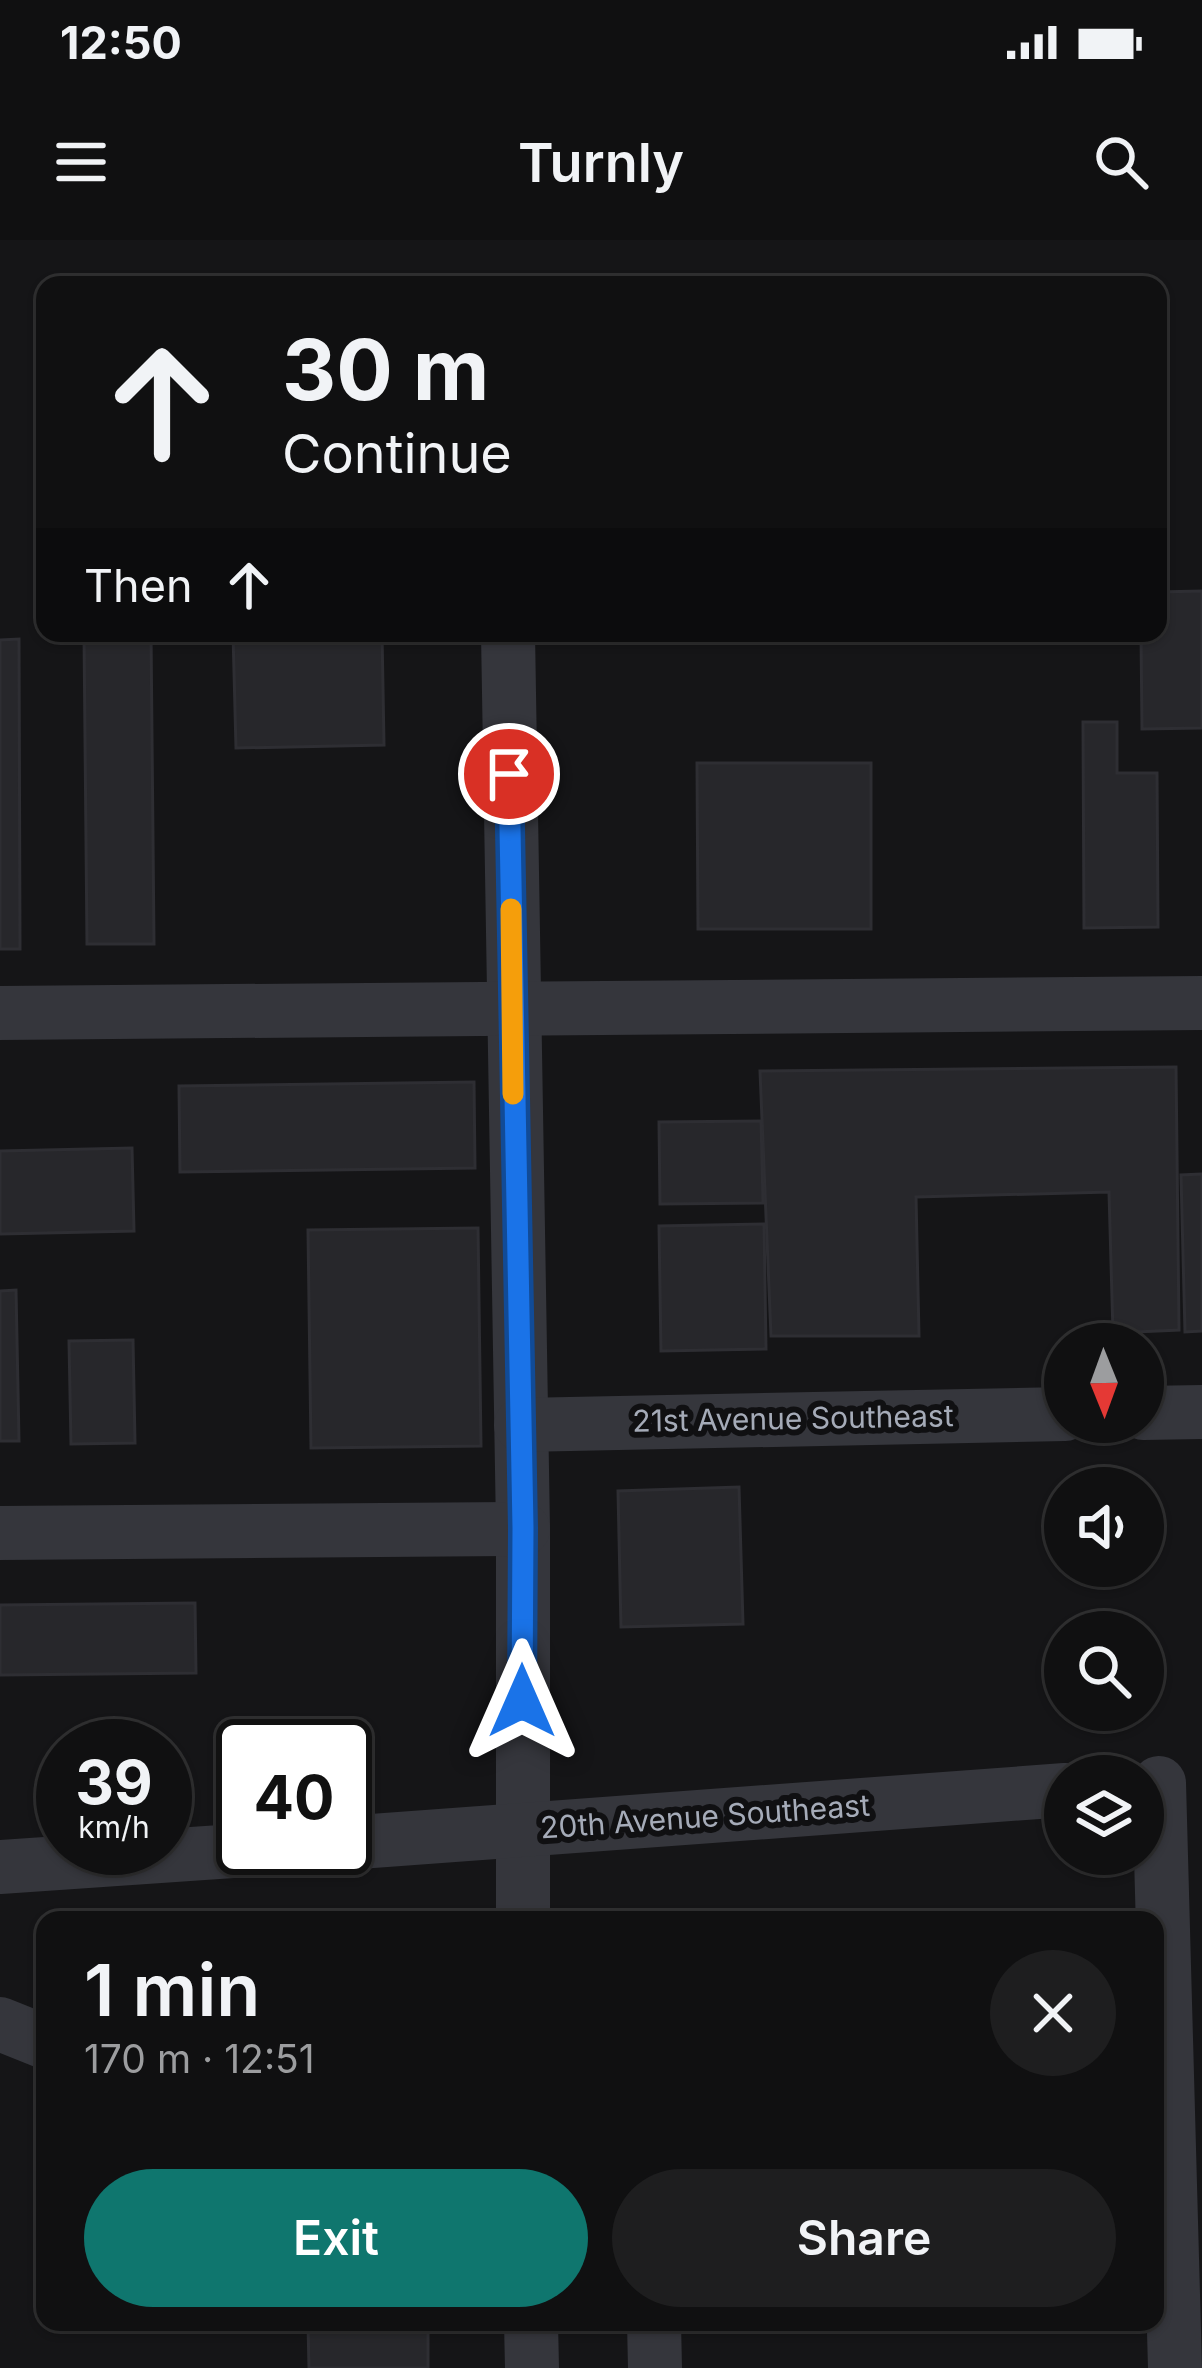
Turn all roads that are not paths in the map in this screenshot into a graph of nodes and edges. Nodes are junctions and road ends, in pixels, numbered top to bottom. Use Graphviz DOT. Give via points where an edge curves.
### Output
graph roads {
  1 [pos="508,642"];
  2 [pos="1202,1003"];
  3 [pos="512,1010"];
  4 [pos="0,1013"];
  5 [pos="1202,1412"];
  6 [pos="1164,1413"];
  7 [pos="1044,1414"];
  8 [pos="521,1425"];
  9 [pos="523,1528"];
  10 [pos="0,1533"];
  11 [pos="1177,1781"];
  12 [pos="1044,1792"];
  13 [pos="521,1831"];
  14 [pos="372,1841"];
  15 [pos="216,1852"];
  16 [pos="0,1868"];
  17 [pos="523,1911"];
  18 [pos="0,2024"];
  19 [pos="1174,2026"];
  20 [pos="36,2038"];
  21 [pos="1185,2082"];
  22 [pos="532,2331"];
  23 [pos="654,2331"];
  24 [pos="532,2368"];
  25 [pos="655,2368"];
  26 [pos="1175,2368"];
  1 -- 3 [label="street"];
  2 -- 3 [label="street"];
  3 -- 4 [label="street"];
  3 -- 8 [label="street"];
  5 -- 6 [label="street"];
  7 -- 8 [label="street, 21st Avenue Southeast"];
  8 -- 9 [label="street"];
  9 -- 10 [label="street"];
  9 -- 13 [label="street"];
  11 -- 19 [label="street"];
  12 -- 13 [label="street, 20th Avenue Southeast"];
  13 -- 14 [label="street, 20th Avenue Southeast"];
  13 -- 17 [label="street"];
  15 -- 16 [label="street"];
  18 -- 20 [label="street"];
  19 -- 21 [label="street"];
  21 -- 26 [label="street"];
  22 -- 24 [label="street"];
  23 -- 25 [label="street"];
}
